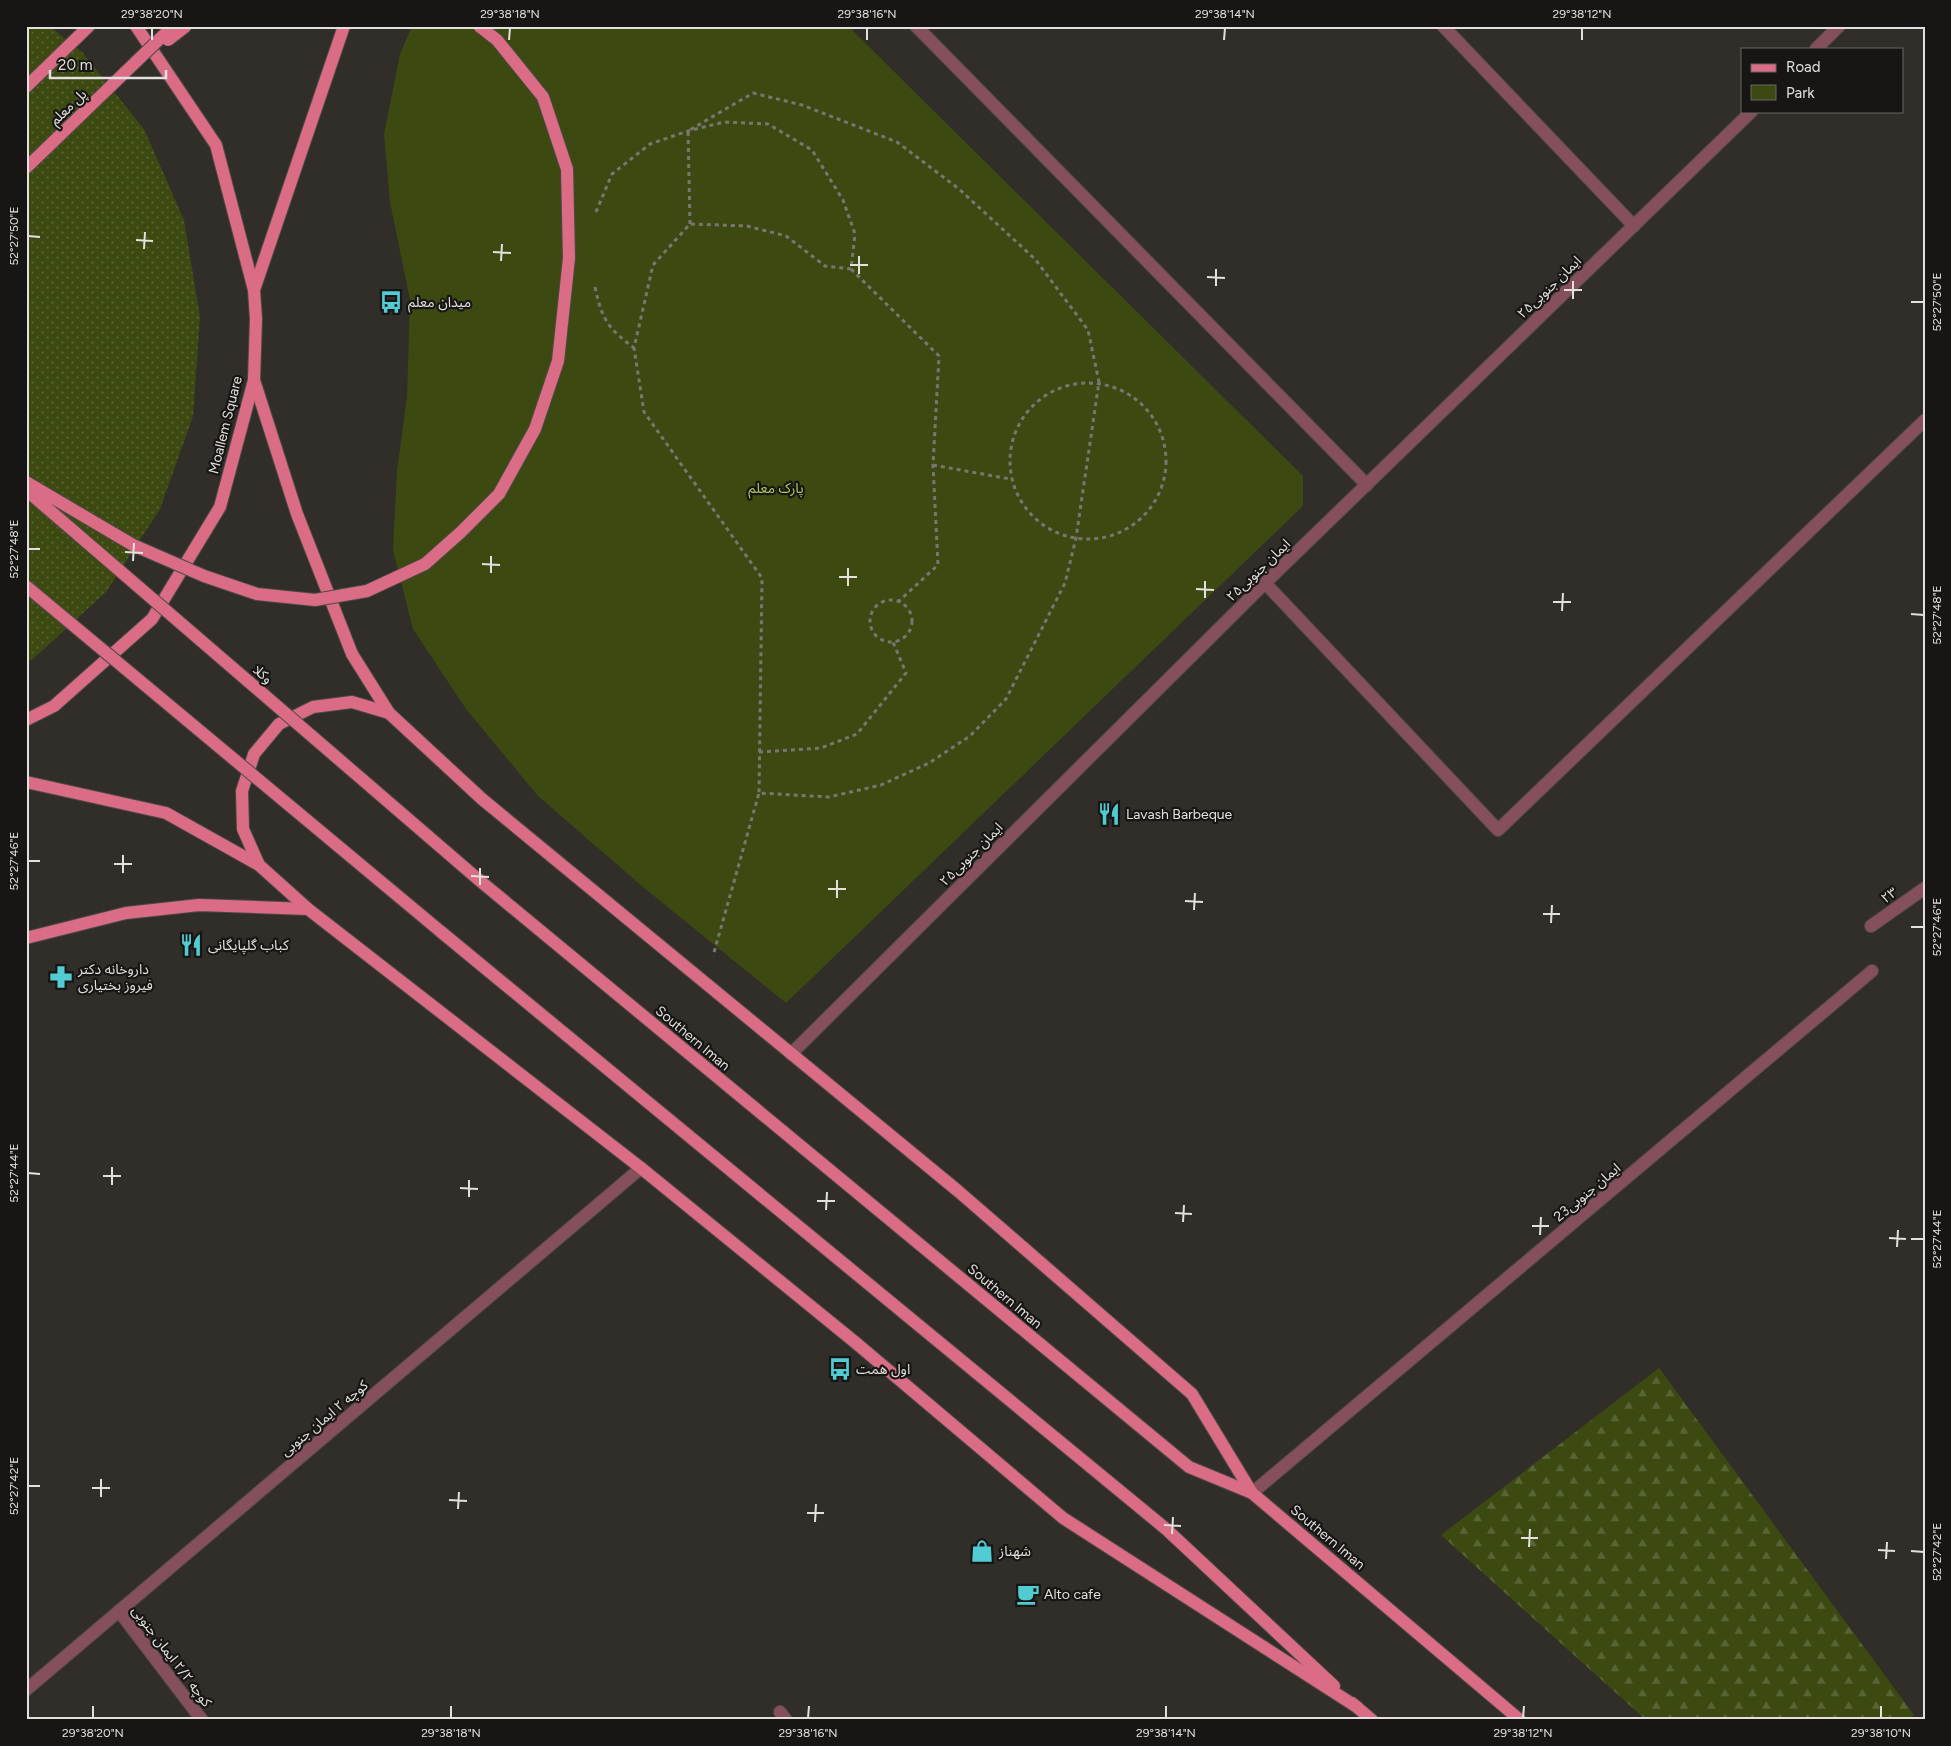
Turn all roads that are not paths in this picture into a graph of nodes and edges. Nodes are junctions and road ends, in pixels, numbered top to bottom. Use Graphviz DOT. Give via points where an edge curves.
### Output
graph roads {
  1 [pos="89,26"];
  2 [pos="136,26"];
  3 [pos="173,26"];
  4 [pos="186,26"];
  5 [pos="344,26"];
  6 [pos="479,26"];
  7 [pos="916,26"];
  8 [pos="1443,26"];
  9 [pos="1839,26"];
  10 [pos="1817,48"];
  11 [pos="122,75"];
  12 [pos="26,87"];
  13 [pos="1751,112"];
  14 [pos="26,168"];
  15 [pos="1634,226"];
  16 [pos="254,290"];
  17 [pos="254,380"];
  18 [pos="1925,420"];
  19 [pos="26,482"];
  20 [pos="1367,485"];
  21 [pos="26,490"];
  22 [pos="1265,584"];
  23 [pos="26,586"];
  24 [pos="389,712"];
  25 [pos="26,720"];
  26 [pos="26,782"];
  27 [pos="259,865"];
  28 [pos="479,880"];
  29 [pos="1925,888"];
  30 [pos="308,909"];
  31 [pos="1871,926"];
  32 [pos="26,938"];
  33 [pos="1872,971"];
  34 [pos="791,1054"];
  35 [pos="641,1168"];
  36 [pos="1252,1493"];
  37 [pos="119,1611"];
  38 [pos="26,1690"];
  39 [pos="1357,1707"];
  40 [pos="202,1720"];
  41 [pos="1372,1720"];
  42 [pos="1520,1720"];
  1 -- 12 [label="main road"];
  2 -- 16 [label="main road, Moallem Square" via="216,145"];
  3 -- 11 [label="main road, پل معلم, bridge"];
  4 -- 11 [label="main road, bridge"];
  5 -- 16 [label="main road"];
  6 -- 19 [label="main road, bridge" via="496,40 543,97 567,169 569,258 558,361 535,429 499,494 468,526 425,564 367,591 316,600 257,594 204,576 133,545"];
  7 -- 20 [label="street"];
  8 -- 15 [label="street"];
  9 -- 10 [label="street"];
  11 -- 14 [label="main road, پل معلم, bridge"];
  13 -- 15 [label="street, ایمان جنوبی۲۵"];
  15 -- 20 [label="street, ایمان جنوبی۲۵"];
  16 -- 17 [label="main road, Moallem Square"];
  17 -- 24 [label="main road" via="297,514 352,654"];
  17 -- 25 [label="main road, Moallem Square" via="220,507 152,619 54,706"];
  18 -- 22 [label="street" via="1498,830"];
  20 -- 22 [label="street, ایمان جنوبی۲۵"];
  21 -- 28 [label="main road, وکلا, bridge"];
  22 -- 34 [label="street, ایمان جنوبی۲۵"];
  23 -- 39 [label="main road, bridge" via="1166,1528"];
  24 -- 27 [label="main road" via="352,702 313,706 279,724 254,754 242,791 243,830"];
  24 -- 34 [label="main road" via="482,799"];
  26 -- 27 [label="main road" via="166,813"];
  27 -- 30 [label="main road"];
  28 -- 36 [label="main road, Southern Iman" via="1189,1468"];
  29 -- 31 [label="street, ۲۳"];
  30 -- 32 [label="main road" via="199,905 126,913"];
  30 -- 35 [label="main road"];
  33 -- 36 [label="street, 23ایمان جنوبی"];
  34 -- 36 [label="main road" via="958,1191 1192,1394"];
  35 -- 37 [label="street, کوچه ۲ ایمان جنوبی"];
  35 -- 39 [label="main road" via="856,1343 1063,1518"];
  36 -- 42 [label="main road, Southern Iman"];
  37 -- 38 [label="street, کوچه ۲ ایمان جنوبی"];
  37 -- 40 [label="street, کوچه ۲/۲ ایمان جنوبی"];
  39 -- 41 [label="main road"];
}
